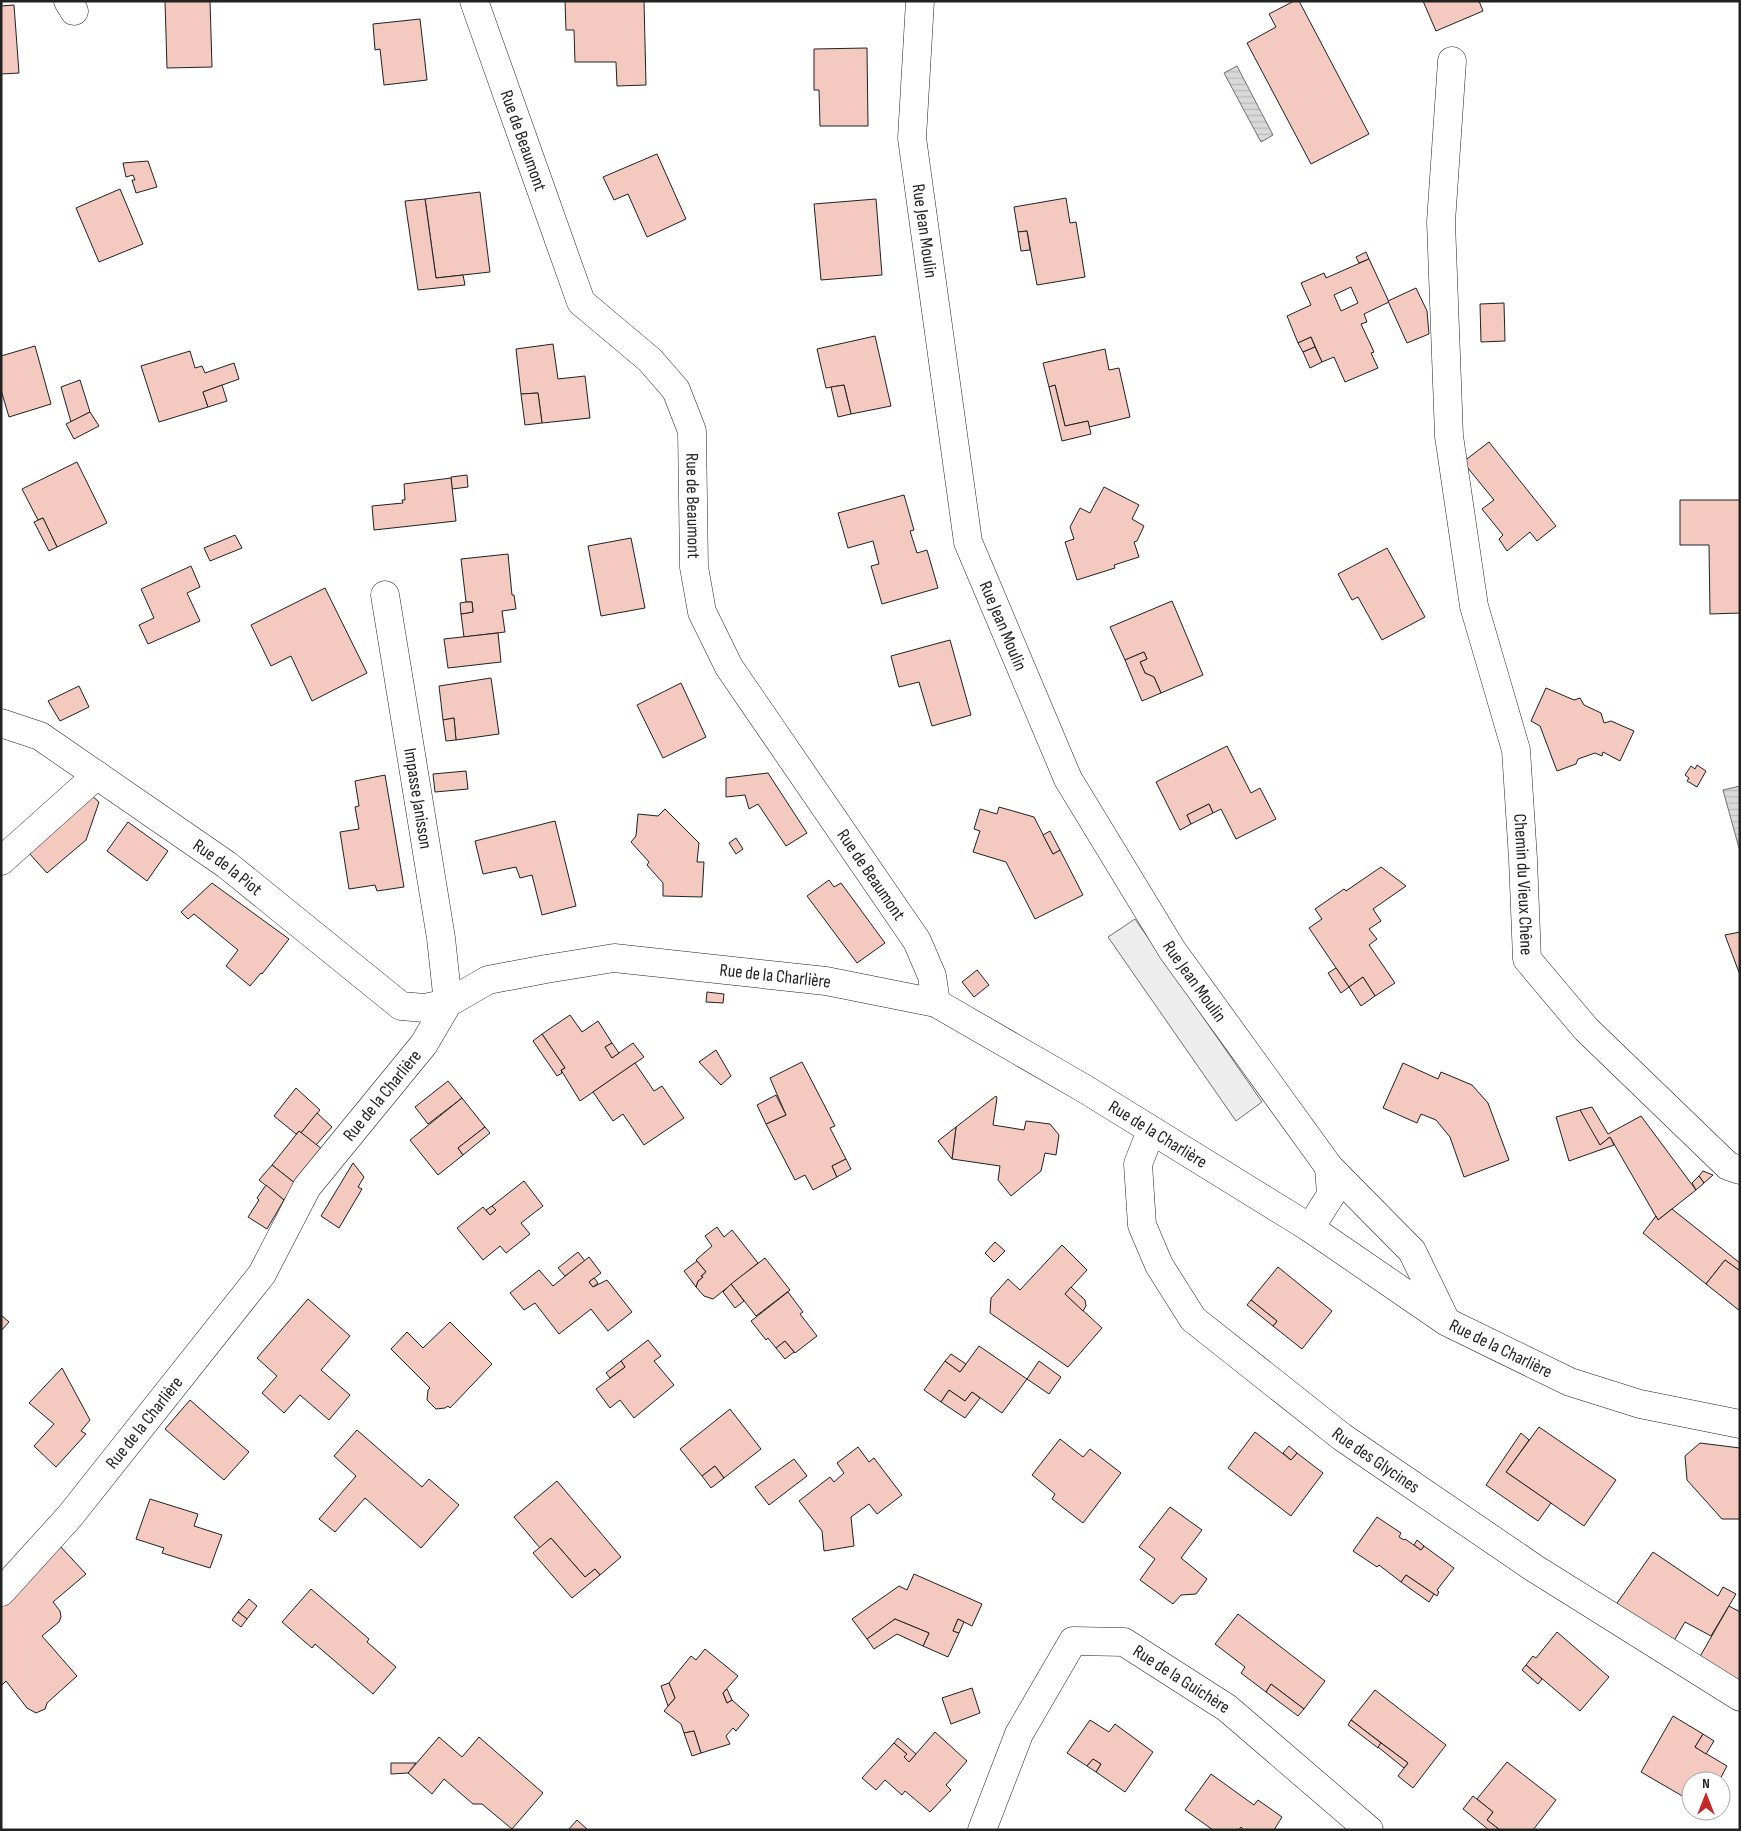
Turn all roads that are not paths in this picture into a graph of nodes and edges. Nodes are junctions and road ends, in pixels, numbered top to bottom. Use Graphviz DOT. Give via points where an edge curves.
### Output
graph roads {
  1 [pos="474,1"];
  2 [pos="920,2"];
  3 [pos="1452,61"];
  4 [pos="385,594"];
  5 [pos="1,723"];
  6 [pos="97,775"];
  7 [pos="1,861"];
  8 [pos="448,1004"];
  9 [pos="936,1004"];
  10 [pos="1151,1131"];
  11 [pos="1328,1167"];
  12 [pos="1740,1170"];
  13 [pos="1310,1228"];
  14 [pos="1447,1322"];
  15 [pos="1740,1424"];
  16 [pos="1,1592"];
  17 [pos="1740,1697"];
  18 [pos="982,1830"];
  19 [pos="1369,1830"];
  1 -- 9 [label="street, Rue de Beaumont" via="580,302 650,360 680,398 692,431 694,567 702,612 729,667 917,941 932,976"];
  2 -- 11 [label="street, Rue Jean Moulin" via="912,138 968,542 1068,779 1172,950"];
  3 -- 12 [label="street, Chemin du Vieux Chêne" via="1441,222 1449,436 1474,606 1516,750 1527,959 1586,1029 1728,1166"];
  4 -- 8 [label="street, Impasse Janisson" via="441,938"];
  5 -- 6 [label="street, Rue de la Piot" via="40,736"];
  6 -- 7 [label="street"];
  6 -- 8 [label="street, Rue de la Piot" via="227,865 401,1006 425,1008"];
  8 -- 9 [label="street, Rue de la Charlière" via="488,980 614,958 826,981"];
  8 -- 16 [label="street, Rue de la Charlière" via="424,1044 307,1187 262,1274 70,1516"];
  9 -- 10 [label="street, Rue de la Charlière" via="1085,1089"];
  10 -- 13 [label="street, Rue de la Charlière"];
  10 -- 17 [label="street, Rue des Glycines" via="1138,1164 1142,1225 1159,1265 1193,1319 1342,1437 1534,1568"];
  11 -- 13 [label="street, Rue Jean Moulin" via="1331,1195"];
  11 -- 14 [label="street, Rue Jean Moulin" via="1412,1251"];
  13 -- 14 [label="street, Rue de la Charlière"];
  14 -- 15 [label="street, Rue de la Charlière" via="1570,1382 1640,1404"];
  18 -- 19 [label="street, Rue de la Guichère" via="1019,1734 1072,1641 1124,1642 1219,1702"];
}
